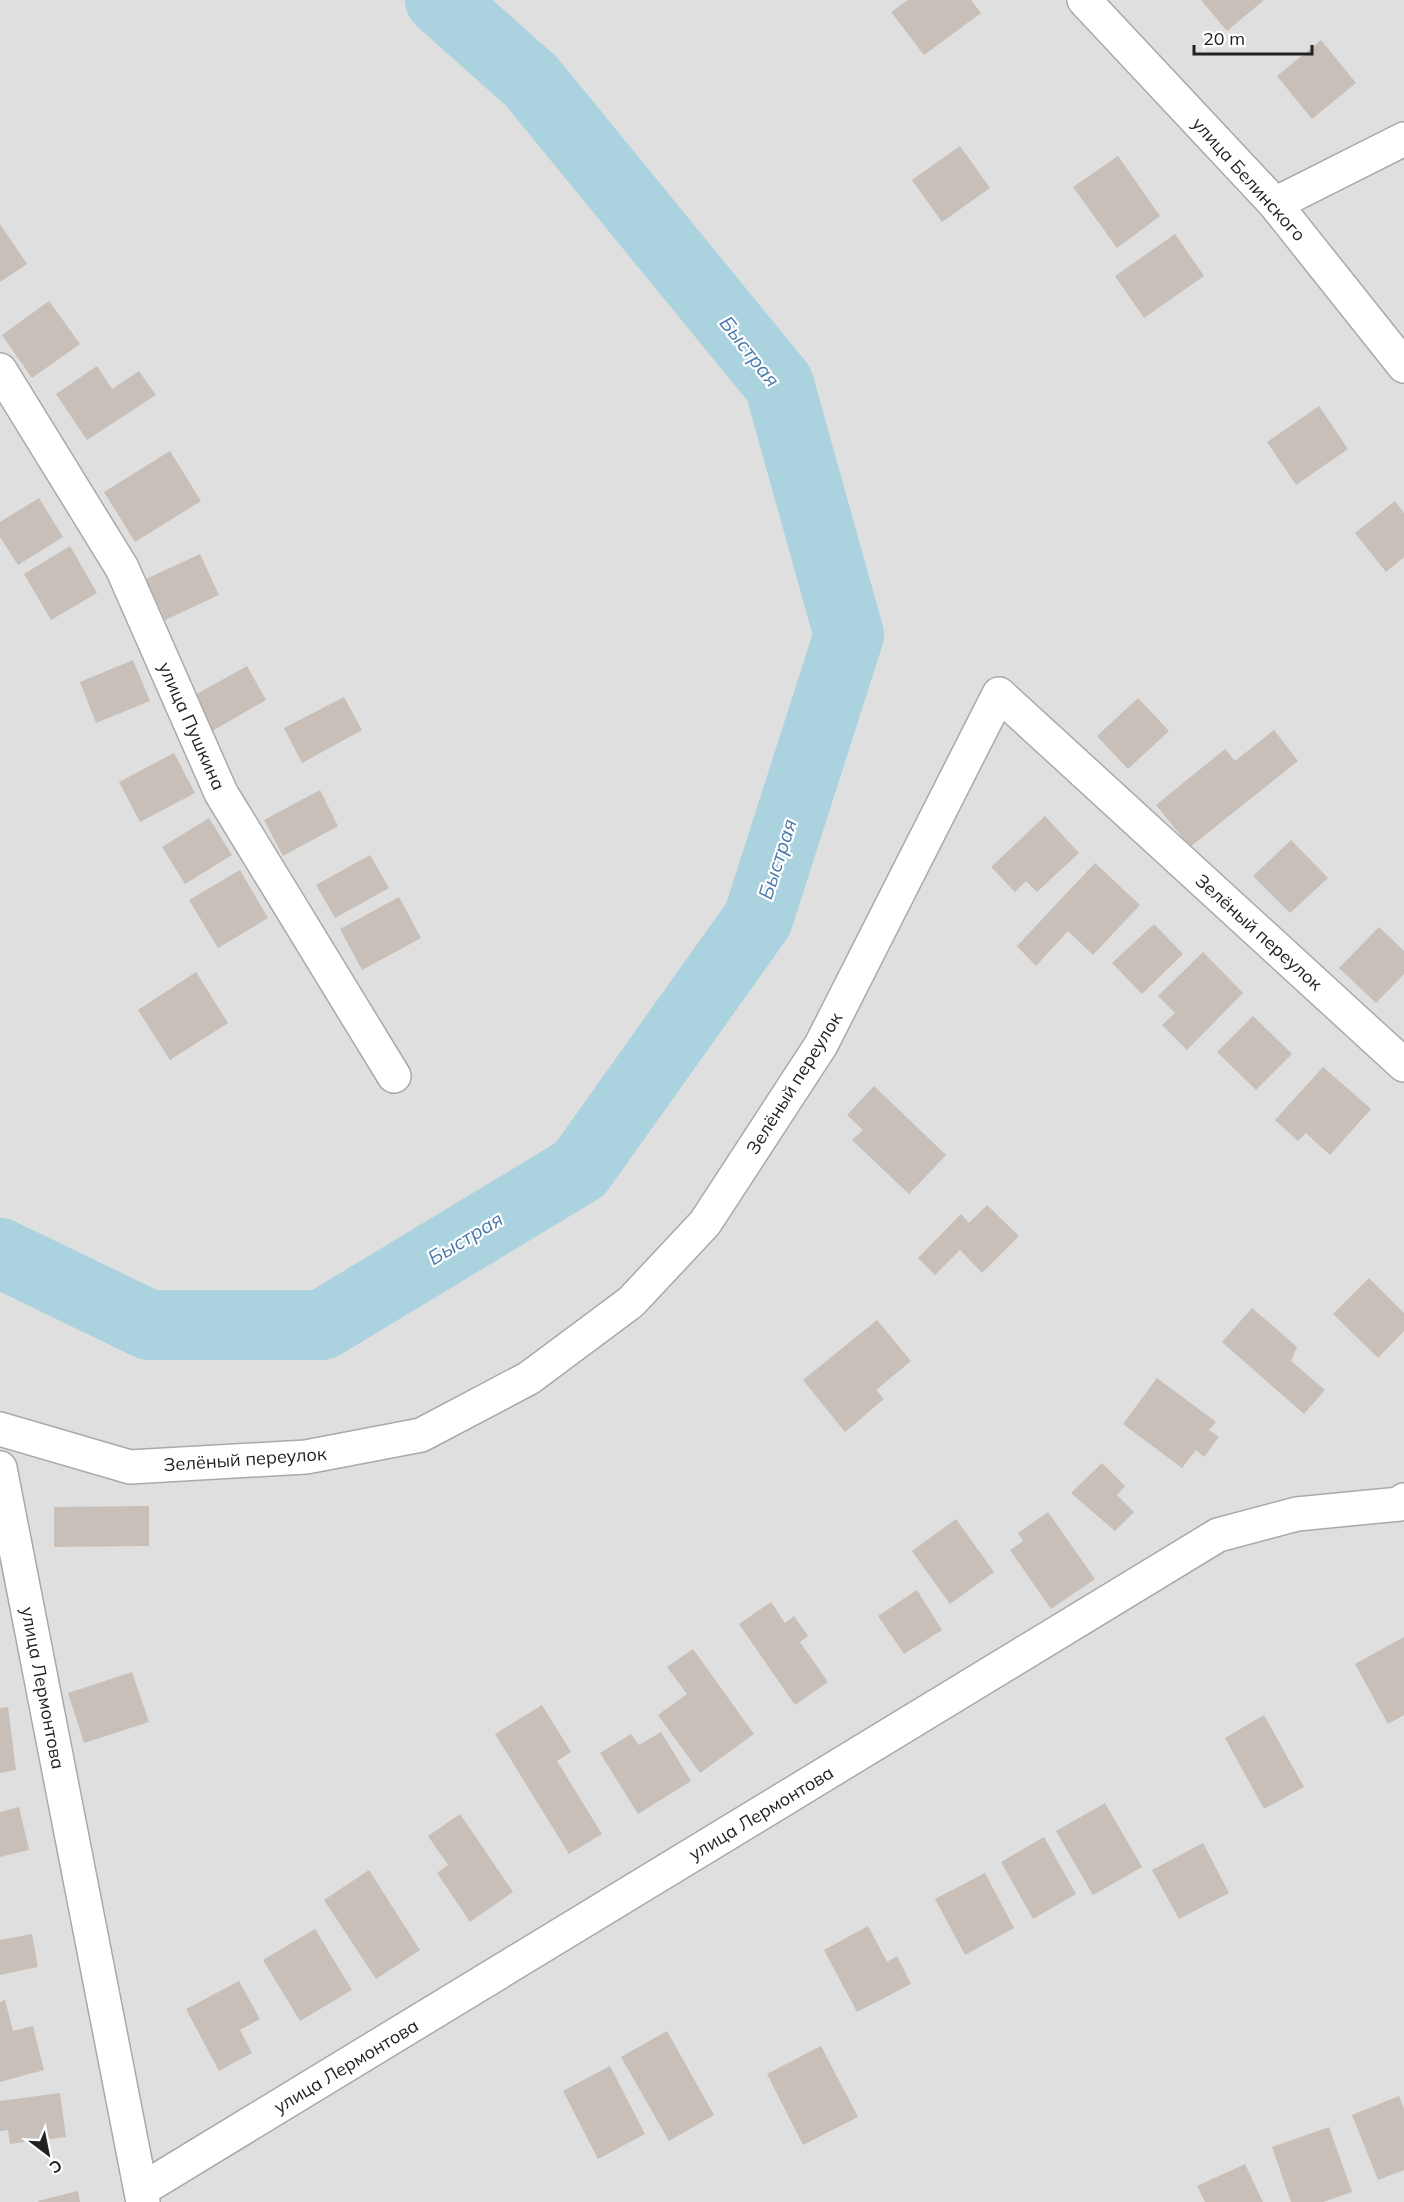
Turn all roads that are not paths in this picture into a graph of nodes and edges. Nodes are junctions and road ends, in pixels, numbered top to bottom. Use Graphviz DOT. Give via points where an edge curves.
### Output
graph roads {
  1 [pos="1084,0"];
  2 [pos="1404,139"];
  3 [pos="1275,204"];
  4 [pos="1404,366"];
  5 [pos="0,370"];
  6 [pos="1404,1065"];
  7 [pos="394,1076"];
  8 [pos="0,1429"];
  9 [pos="0,1468"];
  10 [pos="1403,1505"];
  11 [pos="142,2196"];
  1 -- 3 [label="street, улица Белинского"];
  2 -- 3 [label="street"];
  3 -- 4 [label="street, улица Белинского"];
  5 -- 7 [label="street, улица Пушкина" via="122,568 221,793"];
  6 -- 8 [label="street, Зелёный переулок" via="999,694 821,1045 705,1223 631,1302 529,1378 421,1435 306,1457 130,1467"];
  9 -- 11 [label="street, улица Лермонтова"];
  10 -- 11 [label="street, улица Лермонтова" via="1297,1514 1218,1535"];
}
